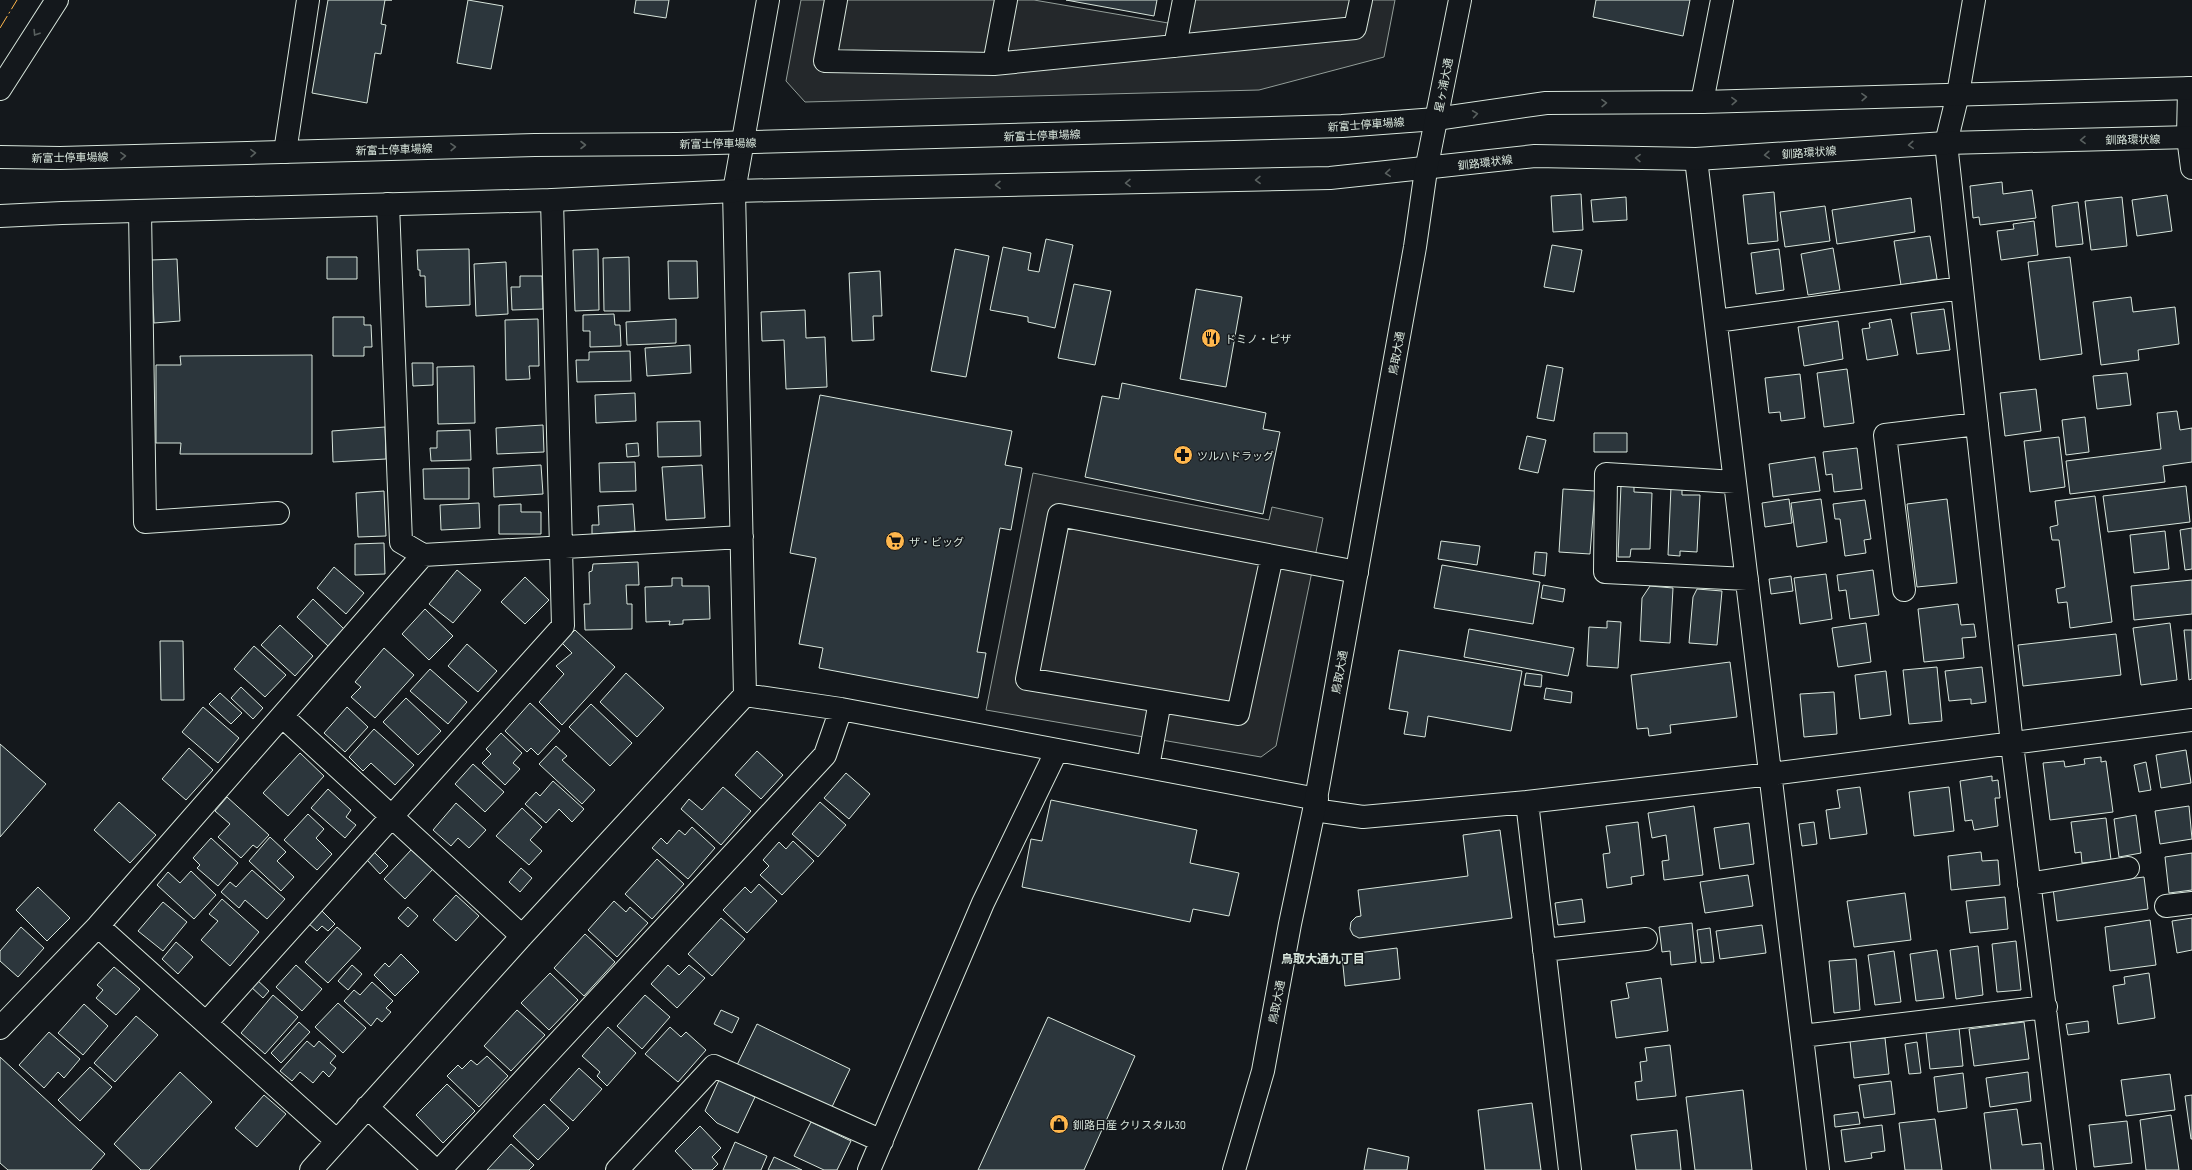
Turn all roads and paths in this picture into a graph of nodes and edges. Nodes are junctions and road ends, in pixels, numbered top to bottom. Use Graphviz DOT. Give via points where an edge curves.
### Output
graph roads {
  1 [pos="57,0"];
  2 [pos="308,0"];
  3 [pos="768,0"];
  4 [pos="836,0"];
  5 [pos="1006,0"];
  6 [pos="1184,0"];
  7 [pos="1360,0"];
  8 [pos="1460,0"];
  9 [pos="1722,0"];
  10 [pos="1974,0"];
  11 [pos="1175,46"];
  12 [pos="994,64"];
  13 [pos="2190,88"];
  14 [pos="0,89"];
  15 [pos="1958,94"];
  16 [pos="1702,102"];
  17 [pos="1436,119"];
  18 [pos="2190,137"];
  19 [pos="742,143"];
  20 [pos="1946,143"];
  21 [pos="285,152"];
  22 [pos="0,157"];
  23 [pos="1696,159"];
  24 [pos="2192,168"];
  25 [pos="1426,170"];
  26 [pos="734,191"];
  27 [pos="552,200"];
  28 [pos="388,204"];
  29 [pos="140,211"];
  30 [pos="0,216"];
  31 [pos="1962,288"];
  32 [pos="1716,321"];
  33 [pos="1977,424"];
  34 [pos="1735,482"];
  35 [pos="278,513"];
  36 [pos="742,537"];
  37 [pos="560,548"];
  38 [pos="423,555"];
  39 [pos="1272,556"];
  40 [pos="1357,572"];
  41 [pos="1748,579"];
  42 [pos="1904,590"];
  43 [pos="745,695"];
  44 [pos="1160,701"];
  45 [pos="841,709"];
  46 [pos="282,716"];
  47 [pos="2192,720"];
  48 [pos="2012,744"];
  49 [pos="1057,750"];
  50 [pos="1148,767"];
  51 [pos="1771,774"];
  52 [pos="1528,802"];
  53 [pos="1315,804"];
  54 [pos="392,816"];
  55 [pos="2128,868"];
  56 [pos="2029,884"];
  57 [pos="2192,903"];
  58 [pos="2166,906"];
  59 [pos="98,926"];
  60 [pos="522,936"];
  61 [pos="1646,939"];
  62 [pos="1544,950"];
  63 [pos="2046,1007"];
  64 [pos="206,1023"];
  65 [pos="0,1028"];
  66 [pos="1802,1036"];
  67 [pos="368,1107"];
  68 [pos="337,1141"];
  69 [pos="882,1141"];
  70 [pos="311,1170"];
  71 [pos="435,1170"];
  72 [pos="440,1170"];
  73 [pos="617,1170"];
  74 [pos="869,1170"];
  75 [pos="1234,1170"];
  76 [pos="1570,1170"];
  77 [pos="1818,1170"];
  78 [pos="2065,1170"];
  1 -- 14 [label="main road, one-way"];
  2 -- 21 [label="main road"];
  3 -- 19 [label="main road"];
  4 -- 12 [label="main road" via="825,61"];
  5 -- 12 [label="main road"];
  6 -- 11 [label="main road"];
  7 -- 11 [label="main road" via="1355,28"];
  8 -- 17 [label="main road, 星ヶ浦大通"];
  9 -- 16 [label="main road"];
  10 -- 15 [label="main road"];
  11 -- 12 [label="main road"];
  13 -- 15 [label="main road"];
  13 -- 18 [label="main road"];
  16 -- 15 [label="main road, one-way"];
  15 -- 20 [label="main road"];
  17 -- 16 [label="main road, one-way" via="1546,103"];
  17 -- 19 [label="main road, 新富士停車場線" via="1342,126"];
  17 -- 25 [label="main road, 星ヶ浦大通"];
  18 -- 20 [label="main road, 釧路環状線, one-way"];
  18 -- 24 [label="main road"];
  21 -- 19 [label="main road, 新富士停車場線, one-way" via="535,145"];
  19 -- 26 [label="main road"];
  20 -- 23 [label="main road, 釧路環状線, one-way"];
  20 -- 31 [label="main road"];
  22 -- 21 [label="main road, 新富士停車場線, one-way" via="60,158"];
  23 -- 25 [label="main road, 釧路環状線, one-way" via="1535,156"];
  23 -- 32 [label="main road"];
  25 -- 26 [label="main road, one-way" via="1330,178"];
  25 -- 40 [label="main road, 鳥取大通" via="1415,247"];
  26 -- 27 [label="main road"];
  26 -- 36 [label="main road"];
  27 -- 28 [label="main road"];
  27 -- 37 [label="main road"];
  28 -- 29 [label="main road"];
  28 -- 38 [label="main road" via="401,542"];
  29 -- 30 [label="main road"];
  29 -- 35 [label="main road" via="145,522"];
  31 -- 32 [label="main road"];
  31 -- 33 [label="main road"];
  32 -- 34 [label="main road"];
  33 -- 42 [label="main road" via="1886,435"];
  33 -- 48 [label="main road"];
  34 -- 41 [label="main road"];
  34 -- 41 [label="main road" via="1606,474 1605,572"];
  36 -- 37 [label="main road"];
  36 -- 43 [label="main road"];
  37 -- 38 [label="main road"];
  37 -- 54 [label="main road" via="563,626"];
  38 -- 46 [label="main road"];
  39 -- 40 [label="main road"];
  39 -- 44 [label="main road" via="1238,714"];
  39 -- 44 [label="main road" via="1059,516 1027,679"];
  40 -- 53 [label="main road, 鳥取大通"];
  41 -- 51 [label="main road"];
  43 -- 45 [label="main road"];
  43 -- 60 [label="main road"];
  44 -- 50 [label="main road"];
  45 -- 49 [label="main road"];
  45 -- 72 [label="main road" via="824,755"];
  46 -- 54 [label="main road"];
  46 -- 59 [label="main road"];
  47 -- 48 [label="main road"];
  48 -- 51 [label="main road"];
  48 -- 56 [label="main road"];
  49 -- 50 [label="main road"];
  49 -- 69 [label="main road" via="983,903"];
  50 -- 53 [label="main road"];
  51 -- 52 [label="main road"];
  51 -- 66 [label="main road"];
  52 -- 53 [label="main road" via="1363,817"];
  52 -- 62 [label="main road"];
  53 -- 75 [label="main road, 鳥取大通" via="1263,1071"];
  54 -- 60 [label="main road"];
  54 -- 64 [label="main road"];
  55 -- 56 [label="main road"];
  56 -- 63 [label="main road"];
  57 -- 58 [label="main road"];
  59 -- 64 [label="main road"];
  59 -- 65 [label="main road"];
  60 -- 67 [label="main road"];
  61 -- 62 [label="main road"];
  62 -- 76 [label="main road"];
  63 -- 66 [label="main road"];
  63 -- 78 [label="main road"];
  64 -- 68 [label="main road"];
  66 -- 77 [label="main road"];
  67 -- 68 [label="main road"];
  67 -- 71 [label="main road"];
  68 -- 70 [label="main road"];
  69 -- 73 [label="main road" via="714,1066"];
  69 -- 74 [label="main road"];
}
